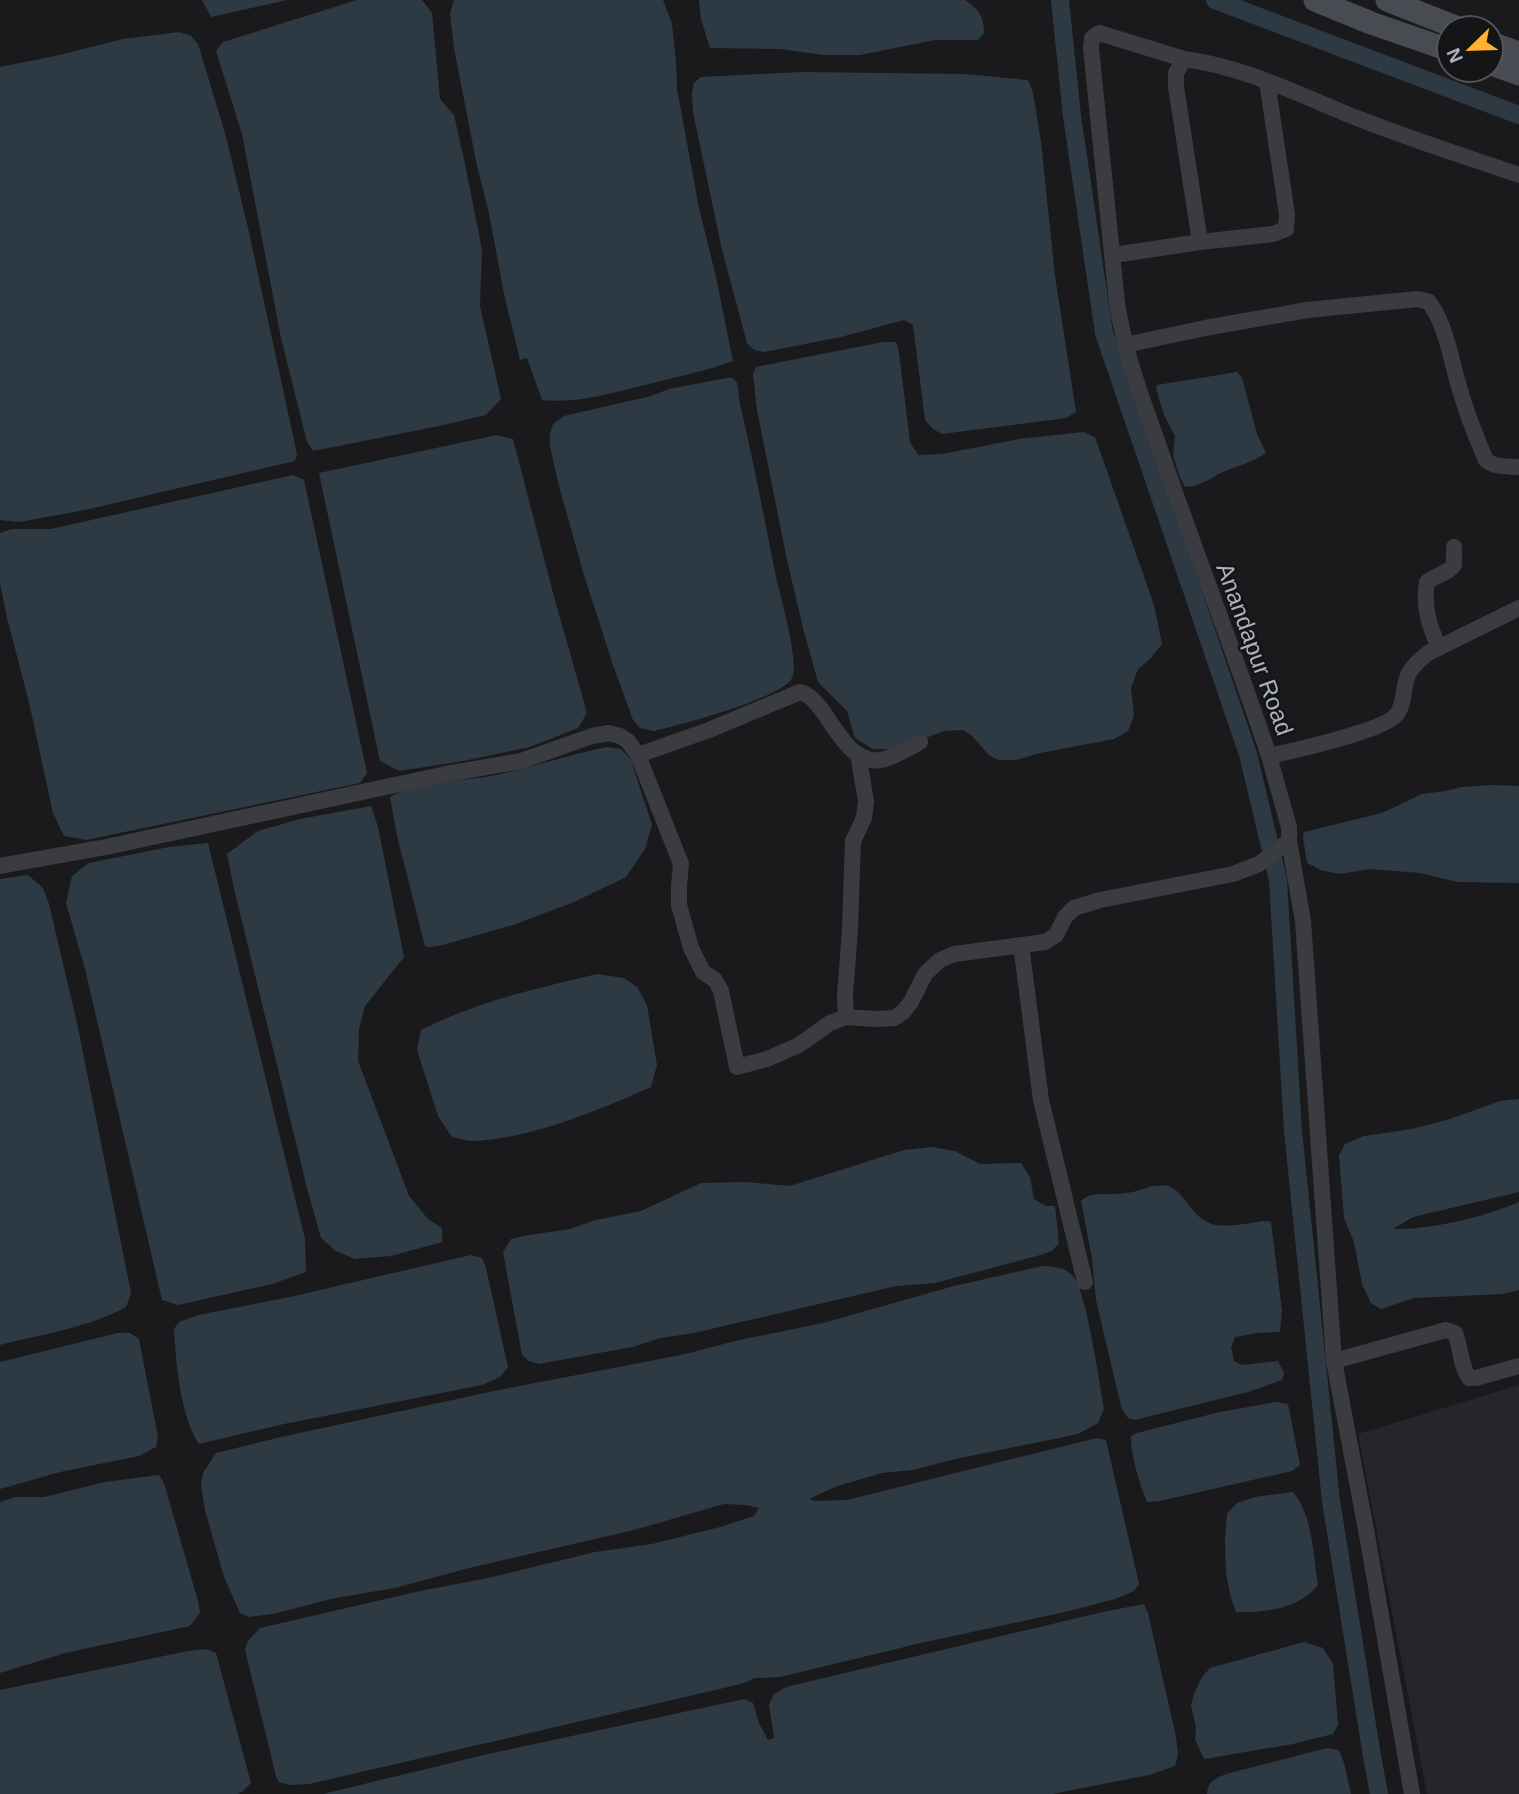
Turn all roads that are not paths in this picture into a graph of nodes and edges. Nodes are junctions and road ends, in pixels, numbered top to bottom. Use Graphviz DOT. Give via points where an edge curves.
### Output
graph roads {
  1 [pos="1315,0"];
  2 [pos="1387,0"];
  3 [pos="1435,19"];
  4 [pos="1435,45"];
  5 [pos="1184,59"];
  6 [pos="1267,82"];
  7 [pos="1519,175"];
  8 [pos="1200,242"];
  9 [pos="1114,255"];
  10 [pos="1125,345"];
  11 [pos="1519,467"];
  12 [pos="1454,547"];
  13 [pos="1519,608"];
  14 [pos="1439,648"];
  15 [pos="920,742"];
  16 [pos="858,754"];
  17 [pos="638,755"];
  18 [pos="1269,756"];
  19 [pos="1284,846"];
  20 [pos="0,866"];
  21 [pos="1021,946"];
  22 [pos="846,1017"];
  23 [pos="1085,1282"];
  24 [pos="1334,1362"];
  25 [pos="1519,1366"];
  26 [pos="1412,1794"];
  1 -- 4 [label="main road"];
  2 -- 3 [label="main road"];
  5 -- 6 [label="street, Anandapur Road"];
  5 -- 8 [label="street" via="1176,73 1176,88"];
  5 -- 9 [label="street, Anandapur Road" via="1099,33 1092,38"];
  6 -- 7 [label="street, Anandapur Road"];
  6 -- 8 [label="street" via="1286,229"];
  8 -- 9 [label="street"];
  9 -- 10 [label="street, Anandapur Road"];
  10 -- 11 [label="street" via="1307,310 1418,299 1429,302 1437,312 1466,411 1486,460"];
  10 -- 18 [label="street, Anandapur Road"];
  12 -- 14 [label="street" via="1454,565 1427,582 1427,620"];
  13 -- 14 [label="street, Anandapur Road"];
  14 -- 18 [label="street, Anandapur Road" via="1408,675 1403,706 1395,718 1335,740"];
  15 -- 16 [label="street" via="884,759"];
  16 -- 17 [label="street" via="813,699 800,692"];
  16 -- 22 [label="street" via="866,801 853,841"];
  17 -- 20 [label="street" via="628,741 609,733 522,761"];
  17 -- 22 [label="street" via="681,864 679,905 702,972 715,980 721,991 737,1067 799,1045"];
  18 -- 19 [label="street" via="1289,827"];
  19 -- 21 [label="street" via="1259,864 1233,874 1074,908 1056,935"];
  19 -- 24 [label="street" via="1303,921"];
  21 -- 22 [label="street" via="954,954 940,960 894,1018"];
  21 -- 23 [label="street" via="1041,1100"];
  24 -- 25 [label="street" via="1446,1330 1455,1333 1459,1341 1469,1378"];
  24 -- 26 [label="street"];
}
